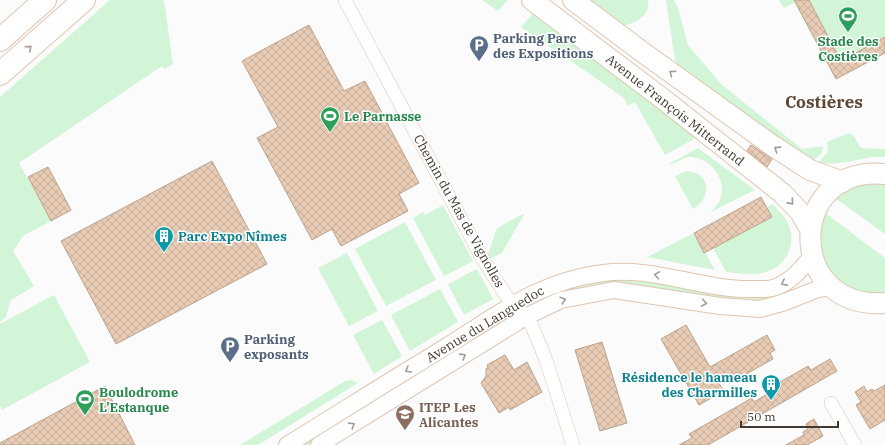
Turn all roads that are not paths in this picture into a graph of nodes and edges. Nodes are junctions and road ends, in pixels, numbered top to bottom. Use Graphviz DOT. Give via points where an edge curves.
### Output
graph roads {
  1 [pos="46,0"];
  2 [pos="84,0"];
  3 [pos="345,0"];
  4 [pos="532,0"];
  5 [pos="573,0"];
  6 [pos="0,40"];
  7 [pos="0,74"];
  8 [pos="885,174"];
  9 [pos="843,182"];
  10 [pos="810,229"];
  11 [pos="812,256"];
  12 [pos="831,287"];
  13 [pos="885,303"];
  14 [pos="512,305"];
  15 [pos="527,316"];
  16 [pos="831,403"];
  17 [pos="287,445"];
  18 [pos="319,445"];
  19 [pos="573,445"];
  20 [pos="855,445"];
  1 -- 6 [label="highway"];
  7 -- 2 [label="highway, one-way"];
  3 -- 14 [label="street, Chemin du Mas de Vignolles" via="482,258"];
  4 -- 10 [label="main road, Avenue François Mitterrand, one-way" via="782,193 800,212"];
  9 -- 5 [label="main road, Avenue François Mitterrand, one-way" via="810,170 773,146"];
  8 -- 9 [label="main road" via="865,174"];
  9 -- 10 [label="main road" via="818,204"];
  10 -- 11 [label="main road" via="809,243"];
  11 -- 12 [label="main road" via="817,270"];
  11 -- 14 [label="street, Avenue du Languedoc, one-way" via="798,273 776,288 722,288 652,274 608,272 584,275 553,284"];
  12 -- 13 [label="main road" via="851,299"];
  15 -- 12 [label="street, Avenue du Languedoc, one-way" via="561,300 614,290 720,306 760,309"];
  14 -- 15 [label="street, Chemin du Mas de Vignolles"];
  14 -- 17 [label="street, Avenue du Languedoc, one-way"];
  18 -- 15 [label="street, Avenue du Languedoc, one-way"];
  15 -- 19 [label="street" via="546,360"];
  16 -- 20 [label="street"];
}
